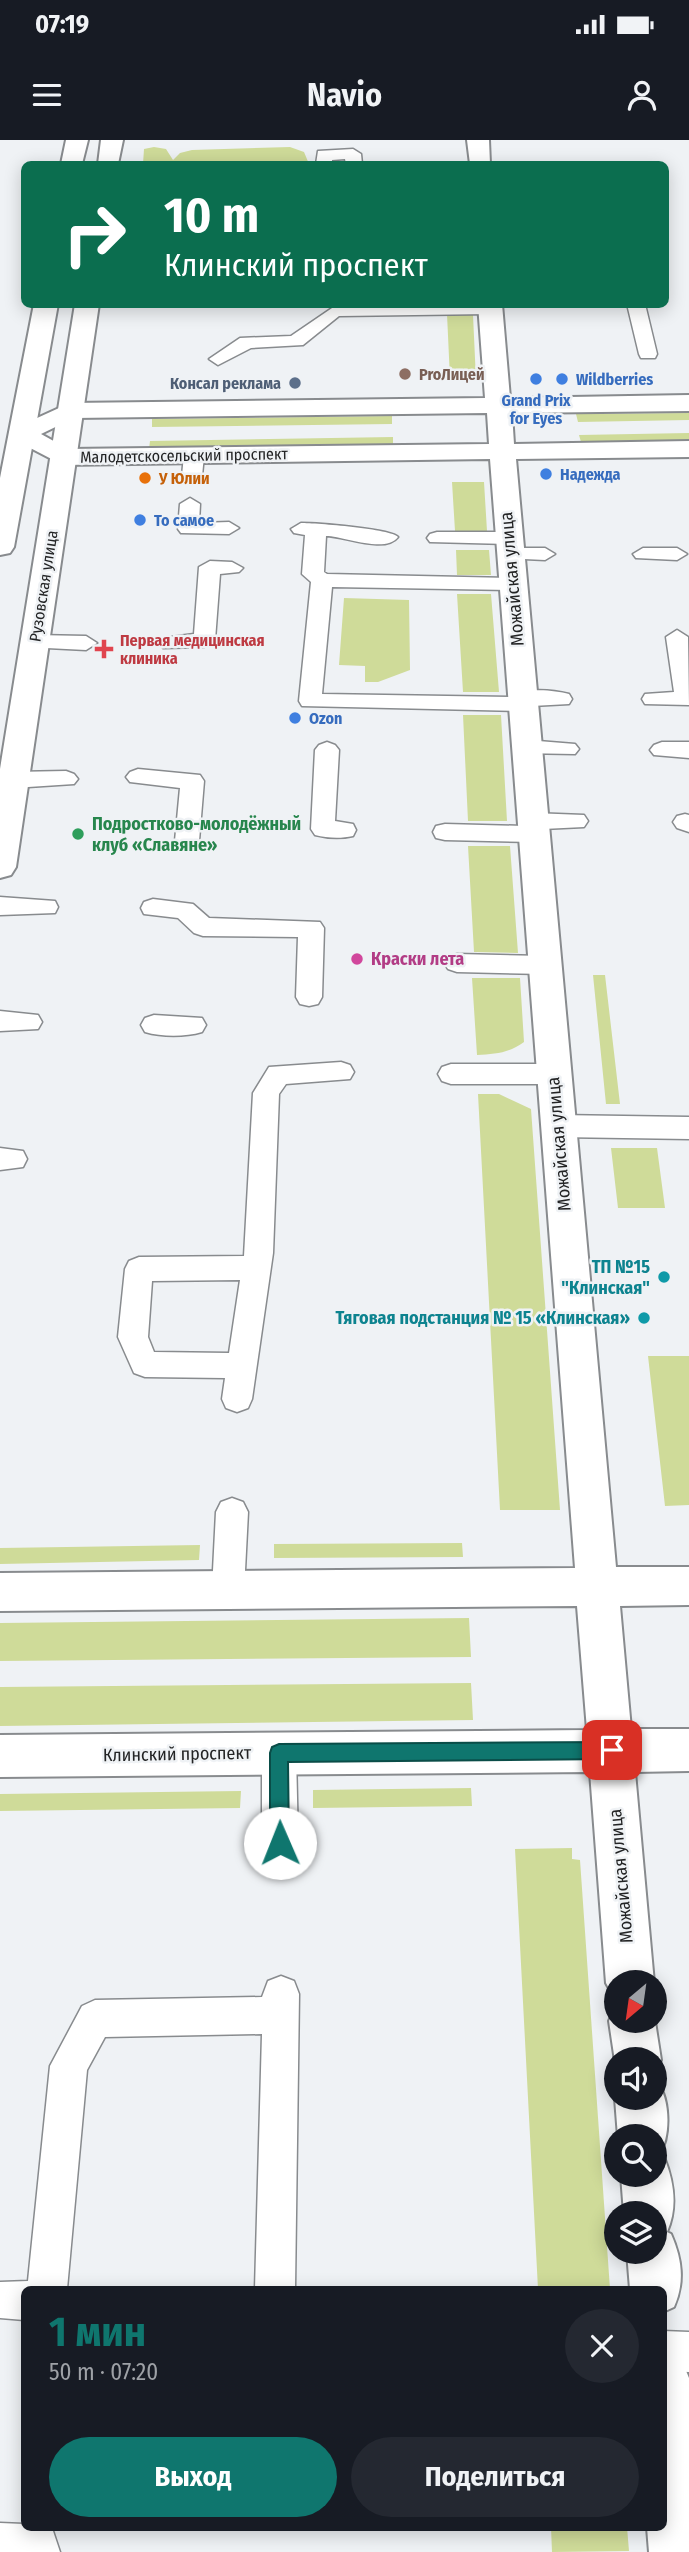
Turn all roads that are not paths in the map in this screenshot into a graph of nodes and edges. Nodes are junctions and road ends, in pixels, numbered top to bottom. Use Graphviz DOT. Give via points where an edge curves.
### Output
graph roads {
  1 [pos="77,140"];
  2 [pos="112,140"];
  3 [pos="478,140"];
  4 [pos="73,161"];
  5 [pos="108,161"];
  6 [pos="324,161"];
  7 [pos="354,161"];
  8 [pos="480,161"];
  9 [pos="45,308"];
  10 [pos="86,308"];
  11 [pos="335,308"];
  12 [pos="490,308"];
  13 [pos="637,308"];
  14 [pos="648,354"];
  15 [pos="218,359"];
  16 [pos="689,403"];
  17 [pos="498,407"];
  18 [pos="70,411"];
  19 [pos="22,434"];
  20 [pos="689,449"];
  21 [pos="502,452"];
  22 [pos="63,457"];
  23 [pos="190,505"];
  24 [pos="229,528"];
  25 [pos="388,537"];
  26 [pos="437,537"];
  27 [pos="1,540"];
  28 [pos="545,554"];
  29 [pos="643,554"];
  30 [pos="677,554"];
  31 [pos="510,558"];
  32 [pos="232,568"];
  33 [pos="314,572"];
  34 [pos="677,637"];
  35 [pos="34,642"];
  36 [pos="86,643"];
  37 [pos="172,643"];
  38 [pos="561,699"];
  39 [pos="653,699"];
  40 [pos="522,702"];
  41 [pos="526,748"];
  42 [pos="567,748"];
  43 [pos="327,750"];
  44 [pos="662,750"];
  45 [pos="689,750"];
  46 [pos="138,777"];
  47 [pos="66,779"];
  48 [pos="13,780"];
  49 [pos="576,821"];
  50 [pos="533,828"];
  51 [pos="344,830"];
  52 [pos="445,832"];
  53 [pos="187,841"];
  54 [pos="0,867"];
  55 [pos="0,906"];
  56 [pos="46,907"];
  57 [pos="153,908"];
  58 [pos="457,963"];
  59 [pos="544,965"];
  60 [pos="309,997"];
  61 [pos="0,1021"];
  62 [pos="29,1022"];
  63 [pos="154,1025"];
  64 [pos="193,1026"];
  65 [pos="341,1072"];
  66 [pos="451,1074"];
  67 [pos="554,1074"];
  68 [pos="558,1126"];
  69 [pos="689,1128"];
  70 [pos="257,1268"];
  71 [pos="242,1366"];
  72 [pos="237,1399"];
  73 [pos="232,1513"];
  74 [pos="689,1586"];
  75 [pos="596,1587"];
  76 [pos="228,1590"];
  77 [pos="0,1591"];
  78 [pos="689,1749"];
  79 [pos="612,1750"];
  80 [pos="279,1753"];
  81 [pos="0,1756"];
  82 [pos="280,1843"];
  83 [pos="629,1970"];
  84 [pos="654,2264"];
  85 [pos="47,2286"];
  86 [pos="275,2286"];
  87 [pos="656,2286"];
  88 [pos="667,2351"];
  89 [pos="689,2352"];
  90 [pos="667,2428"];
  91 [pos="0,2546"];
  92 [pos="38,2552"];
  93 [pos="677,2552"];
  1 -- 4 [label="street"];
  2 -- 5 [label="street"];
  3 -- 8 [label="street"];
  6 -- 7 [label="lane" via="324,155 353,154"];
  9 -- 19 [label="street"];
  10 -- 18 [label="street, Рузовская улица"];
  11 -- 15 [label="lane" via="296,341 247,342"];
  12 -- 17 [label="street, Можайская улица"];
  13 -- 14 [label="lane"];
  16 -- 17 [label="street" via="657,396"];
  17 -- 18 [label="street"];
  17 -- 21 [label="street, Можайская улица"];
  18 -- 19 [label="street"];
  18 -- 22 [label="street, Рузовская улица"];
  19 -- 22 [label="street, Малодетскосельский проспект"];
  19 -- 27 [label="street"];
  20 -- 21 [label="street, Малодетскосельский проспект"];
  21 -- 22 [label="street, Малодетскосельский проспект" via="193,466"];
  21 -- 31 [label="street, Можайская улица"];
  22 -- 35 [label="street, Рузовская улица"];
  23 -- 24 [label="lane" via="188,529"];
  25 -- 33 [label="lane" via="309,529"];
  26 -- 31 [label="lane"];
  28 -- 31 [label="lane"];
  29 -- 30 [label="lane"];
  31 -- 33 [label="lane"];
  31 -- 40 [label="street, Можайская улица"];
  32 -- 37 [label="lane" via="210,567 204,640"];
  33 -- 40 [label="lane" via="310,701"];
  34 -- 39 [label="lane" via="686,699"];
  35 -- 36 [label="lane"];
  35 -- 48 [label="street, Рузовская улица"];
  38 -- 40 [label="lane"];
  40 -- 41 [label="street, Можайская улица"];
  41 -- 42 [label="lane"];
  41 -- 50 [label="street, Можайская улица"];
  43 -- 51 [label="lane" via="323,830"];
  44 -- 45 [label="lane"];
  46 -- 53 [label="lane" via="192,781"];
  47 -- 48 [label="lane"];
  48 -- 54 [label="street, Рузовская улица"];
  49 -- 50 [label="lane"];
  50 -- 52 [label="lane"];
  50 -- 59 [label="street, Можайская улица"];
  55 -- 56 [label="lane"];
  57 -- 60 [label="lane" via="184,910 203,927 311,928 320,960"];
  58 -- 59 [label="lane"];
  59 -- 67 [label="street, Можайская улица"];
  61 -- 62 [label="lane"];
  63 -- 64 [label="lane"];
  65 -- 70 [label="lane" via="278,1074 266,1093"];
  66 -- 67 [label="lane"];
  67 -- 68 [label="street, Можайская улица"];
  68 -- 69 [label="lane"];
  68 -- 75 [label="street, Можайская улица"];
  70 -- 71 [label="lane"];
  70 -- 71 [label="lane" via="139,1269 124,1326 145,1364"];
  71 -- 72 [label="lane"];
  73 -- 76 [label="lane"];
  74 -- 75 [label="street"];
  75 -- 76 [label="street"];
  75 -- 79 [label="street, Можайская улица"];
  76 -- 77 [label="street"];
  78 -- 79 [label="street, Клинский проспект"];
  79 -- 80 [label="street, Клинский проспект"];
  79 -- 83 [label="street, Можайская улица"];
  80 -- 81 [label="street, Клинский проспект"];
  80 -- 82 [label="lane"];
  84 -- 87 [label="street"];
  85 -- 86 [label="lane" via="69,2066 95,2019 281,2005"];
  88 -- 89 [label="lane"];
  90 -- 93 [label="street"];
  91 -- 92 [label="lane" via="38,2546"];
}
